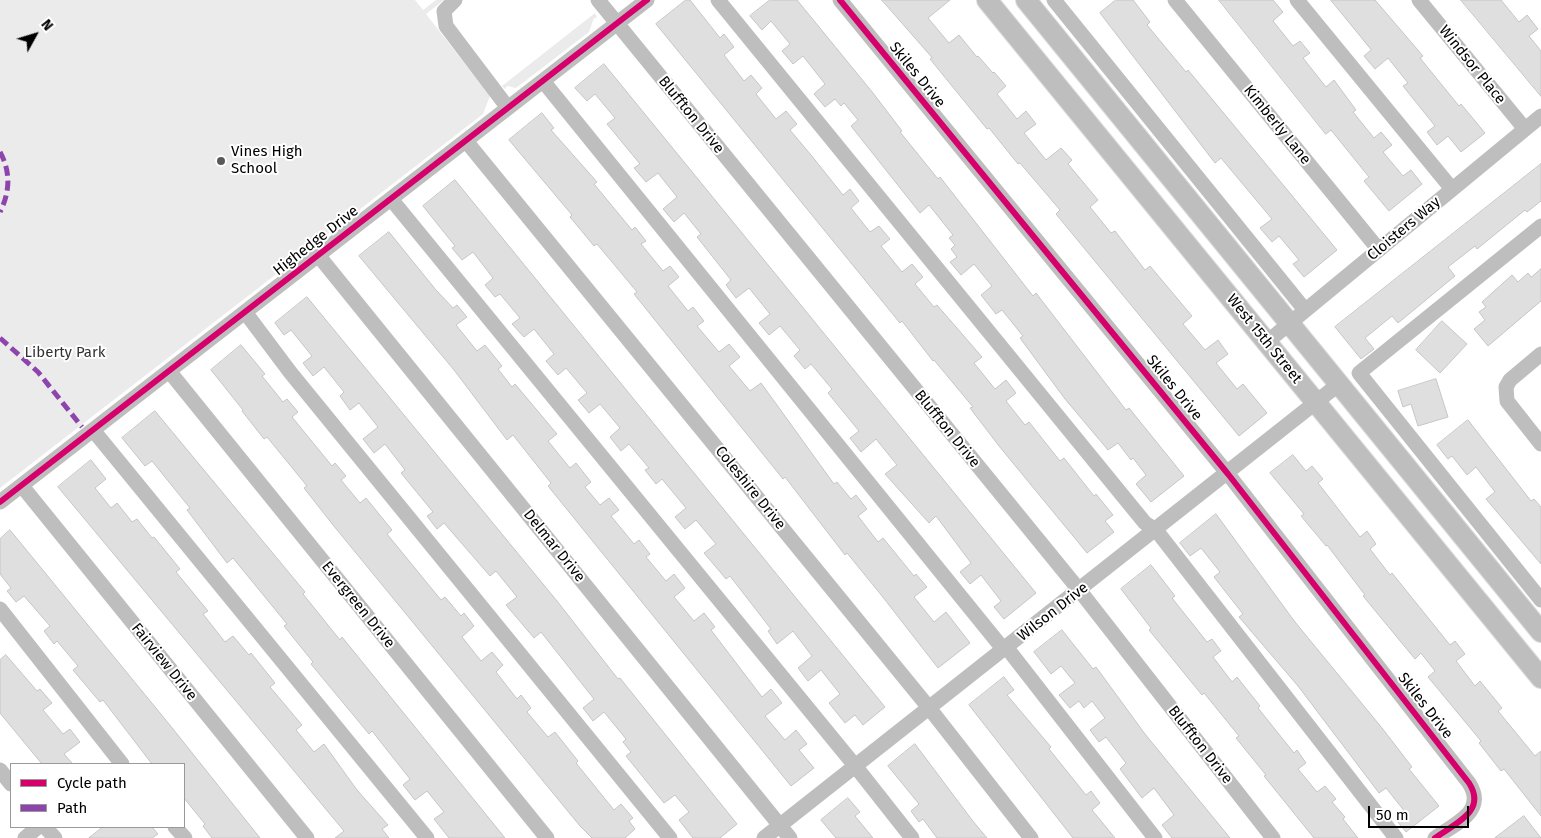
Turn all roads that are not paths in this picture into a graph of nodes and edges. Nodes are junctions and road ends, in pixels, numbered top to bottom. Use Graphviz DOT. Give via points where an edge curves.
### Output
graph roads {
  1 [pos="456,0"];
  2 [pos="598,0"];
  3 [pos="647,0"];
  4 [pos="718,0"];
  5 [pos="840,0"];
  6 [pos="987,0"];
  7 [pos="1026,0"];
  8 [pos="1054,0"];
  9 [pos="1175,0"];
  10 [pos="1297,0"];
  11 [pos="1420,0"];
  12 [pos="616,24"];
  13 [pos="542,81"];
  14 [pos="508,108"];
  15 [pos="1541,116"];
  16 [pos="1525,129"];
  17 [pos="466,140"];
  18 [pos="1452,189"];
  19 [pos="391,199"];
  20 [pos="1541,226"];
  21 [pos="1379,250"];
  22 [pos="318,255"];
  23 [pos="1306,310"];
  24 [pos="245,312"];
  25 [pos="1290,323"];
  26 [pos="1266,342"];
  27 [pos="1541,354"];
  28 [pos="169,371"];
  29 [pos="1339,384"];
  30 [pos="1316,403"];
  31 [pos="93,430"];
  32 [pos="1541,444"];
  33 [pos="1228,474"];
  34 [pos="22,486"];
  35 [pos="0,502"];
  36 [pos="1156,530"];
  37 [pos="1080,591"];
  38 [pos="1541,600"];
  39 [pos="0,609"];
  40 [pos="1541,632"];
  41 [pos="1006,649"];
  42 [pos="1541,678"];
  43 [pos="930,709"];
  44 [pos="121,763"];
  45 [pos="856,767"];
  46 [pos="0,770"];
  47 [pos="10,783"];
  48 [pos="780,826"];
  49 [pos="37,828"];
  50 [pos="175,828"];
  51 [pos="25,838"];
  52 [pos="184,838"];
  53 [pos="307,838"];
  54 [pos="428,838"];
  55 [pos="547,838"];
  56 [pos="670,838"];
  57 [pos="764,838"];
  58 [pos="790,838"];
  59 [pos="912,838"];
  60 [pos="1031,838"];
  61 [pos="1155,838"];
  62 [pos="1273,838"];
  63 [pos="1396,838"];
  64 [pos="1436,838"];
  1 -- 14 [label="street" via="444,11 446,26"];
  2 -- 12 [label="street, Bluffton Drive"];
  3 -- 12 [label="street, Highedge Drive"];
  4 -- 36 [label="street" via="1145,523"];
  5 -- 33 [label="street, Skiles Drive"];
  6 -- 26 [label="main road, West 15th Street"];
  7 -- 25 [label="main road, West 15th Street"];
  8 -- 23 [label="street"];
  9 -- 21 [label="street, Kimberly Lane"];
  10 -- 18 [label="street"];
  11 -- 16 [label="street, Windsor Place"];
  12 -- 13 [label="street, Highedge Drive"];
  12 -- 37 [label="street, Bluffton Drive"];
  13 -- 14 [label="street, Highedge Drive"];
  13 -- 41 [label="street"];
  14 -- 17 [label="street, Highedge Drive"];
  15 -- 16 [label="street, Cloisters Way"];
  16 -- 18 [label="street, Cloisters Way"];
  17 -- 19 [label="street, Highedge Drive"];
  17 -- 43 [label="street, Coleshire Drive"];
  18 -- 21 [label="street, Cloisters Way"];
  19 -- 22 [label="street, Highedge Drive"];
  19 -- 45 [label="street"];
  20 -- 38 [label="street" via="1359,373"];
  21 -- 23 [label="street, Cloisters Way"];
  22 -- 24 [label="street, Highedge Drive"];
  22 -- 48 [label="street, Delmar Drive"];
  23 -- 25 [label="street, Cloisters Way"];
  24 -- 28 [label="street, Highedge Drive"];
  24 -- 56 [label="street" via="328,419"];
  25 -- 26 [label="street, Cloisters Way"];
  25 -- 29 [label="main road, West 15th Street"];
  26 -- 30 [label="main road, West 15th Street"];
  27 -- 32 [label="street" via="1510,380 1506,387 1506,401"];
  28 -- 31 [label="street, Highedge Drive"];
  28 -- 55 [label="street, Evergreen Drive"];
  29 -- 30 [label="street, Wilson Drive"];
  29 -- 40 [label="main road, West 15th Street"];
  30 -- 33 [label="street, Wilson Drive"];
  30 -- 42 [label="main road, West 15th Street"];
  31 -- 34 [label="street, Highedge Drive"];
  31 -- 54 [label="street"];
  33 -- 36 [label="street, Wilson Drive"];
  33 -- 64 [label="street, Skiles Drive" via="1469,782 1476,801 1473,809"];
  34 -- 35 [label="street, Highedge Drive"];
  34 -- 53 [label="street, Fairview Drive"];
  36 -- 37 [label="street, Wilson Drive"];
  36 -- 63 [label="street"];
  37 -- 41 [label="street, Wilson Drive"];
  37 -- 62 [label="street, Bluffton Drive"];
  39 -- 44 [label="street"];
  41 -- 43 [label="street, Wilson Drive"];
  41 -- 61 [label="street"];
  43 -- 45 [label="street, Wilson Drive"];
  43 -- 60 [label="street, Coleshire Drive"];
  45 -- 48 [label="street, Wilson Drive"];
  45 -- 59 [label="street"];
  46 -- 47 [label="street"];
  48 -- 57 [label="street, Wilson Drive"];
  48 -- 58 [label="street, Delmar Drive"];
  49 -- 51 [label="street"];
  50 -- 52 [label="street"];
}
